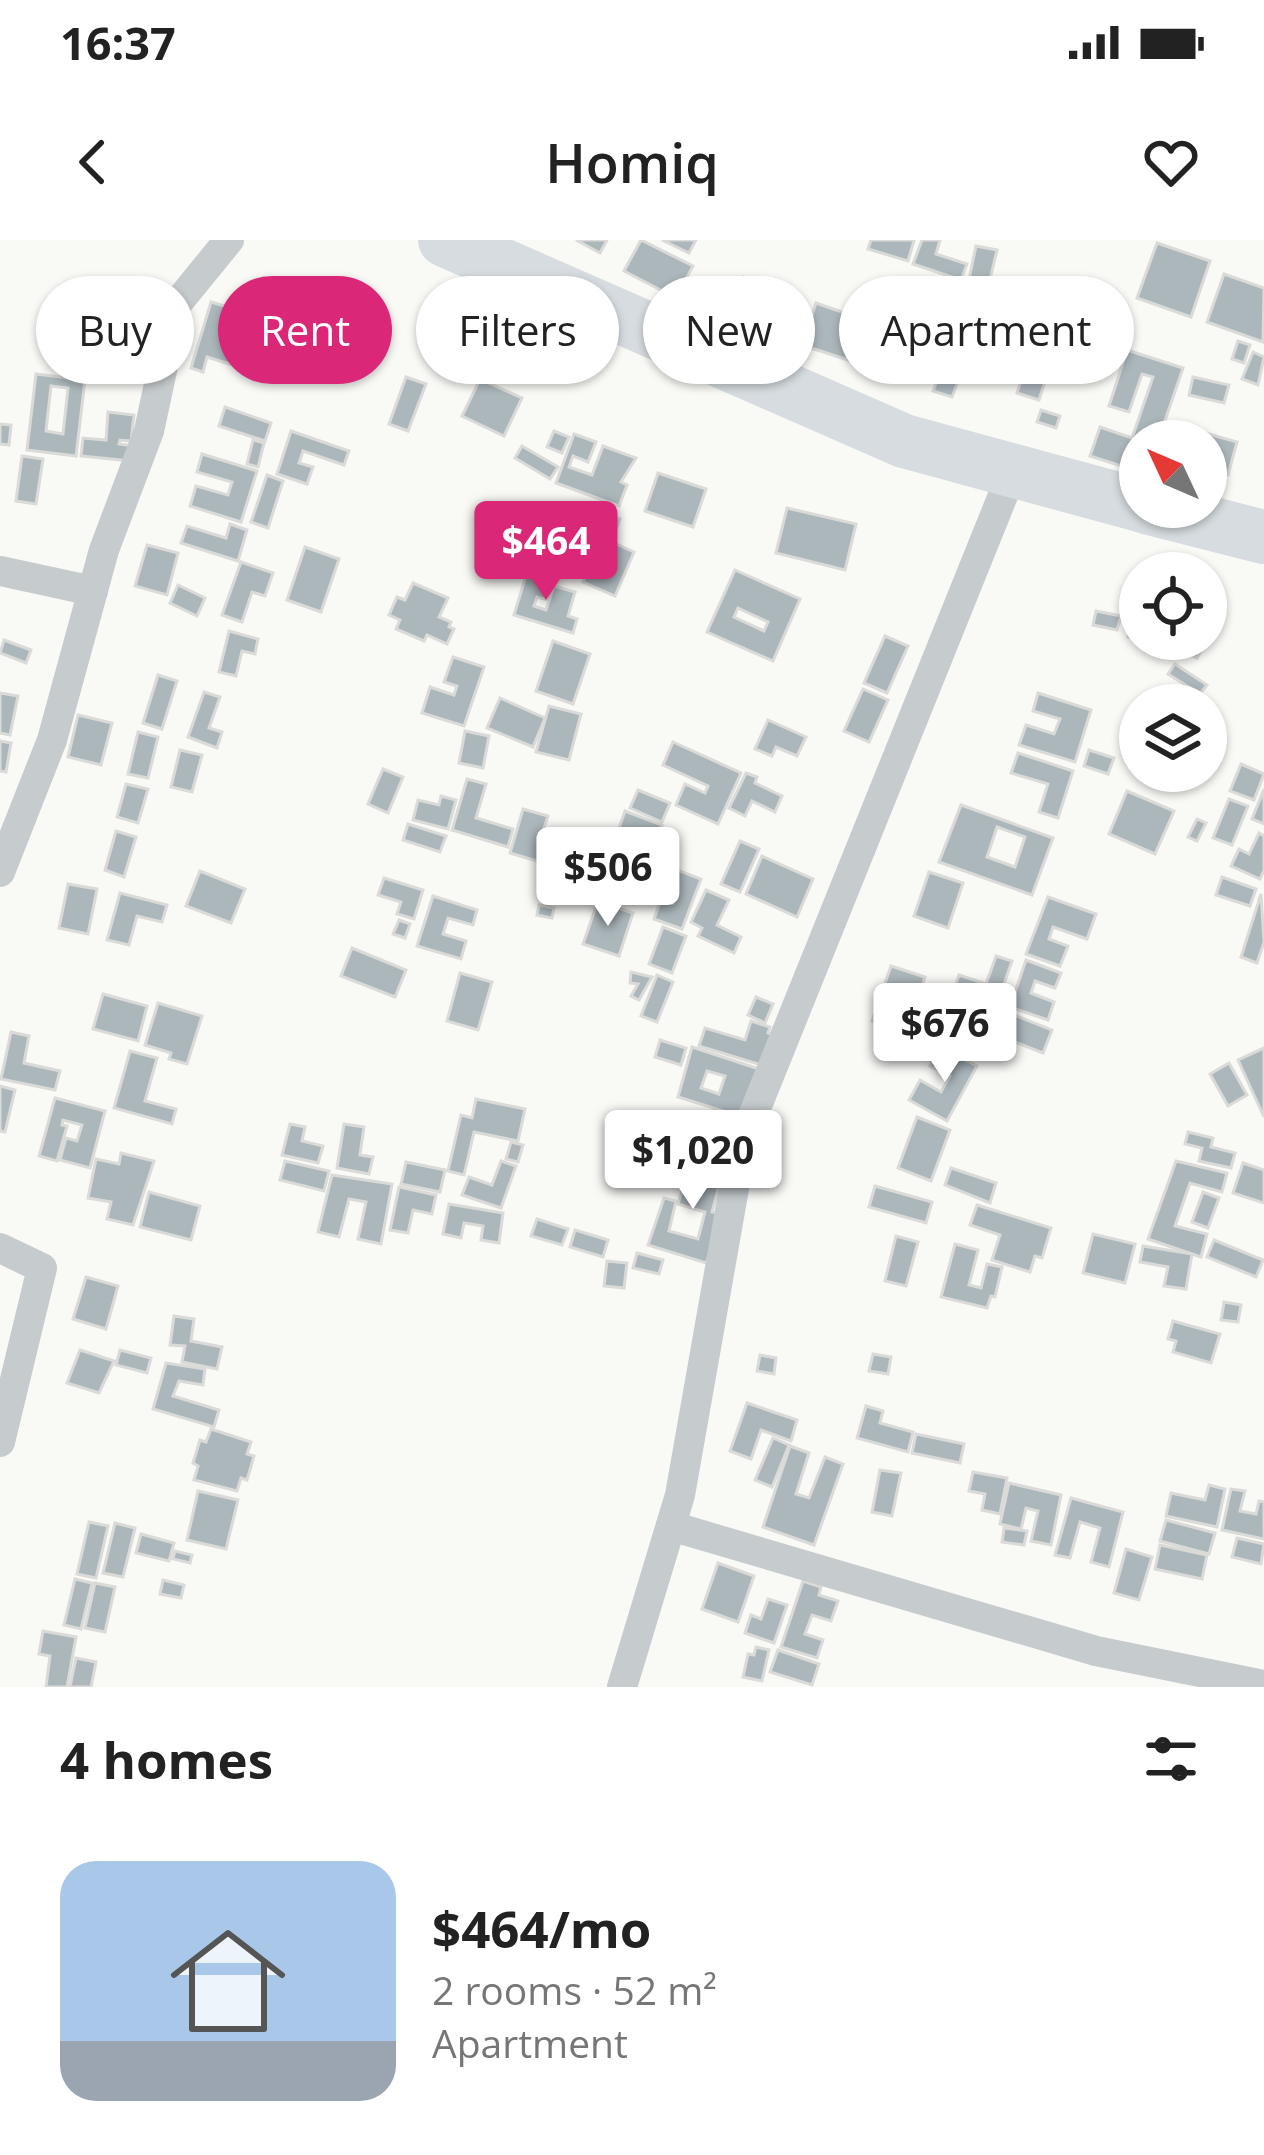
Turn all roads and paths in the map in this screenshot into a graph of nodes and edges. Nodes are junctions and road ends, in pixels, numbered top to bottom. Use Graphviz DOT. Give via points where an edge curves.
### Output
graph roads {
  1 [pos="230,240"];
  2 [pos="445,240"];
  3 [pos="1012,473"];
  4 [pos="1119,500"];
  5 [pos="1227,528"];
  6 [pos="1264,537"];
  7 [pos="0,571"];
  8 [pos="93,591"];
  9 [pos="0,872"];
  10 [pos="0,1248"];
  11 [pos="0,1442"];
  12 [pos="671,1526"];
  13 [pos="1264,1685"];
  14 [pos="622,1687"];
  1 -- 8 [label="street" via="176,305 149,430"];
  2 -- 3 [label="highway" via="904,441"];
  3 -- 4 [label="highway"];
  3 -- 12 [label="street" via="742,1143"];
  5 -- 6 [label="highway"];
  7 -- 8 [label="street"];
  8 -- 9 [label="street" via="52,740"];
  10 -- 11 [label="street" via="42,1268"];
  12 -- 13 [label="street" via="1096,1651"];
  12 -- 14 [label="street"];
}
